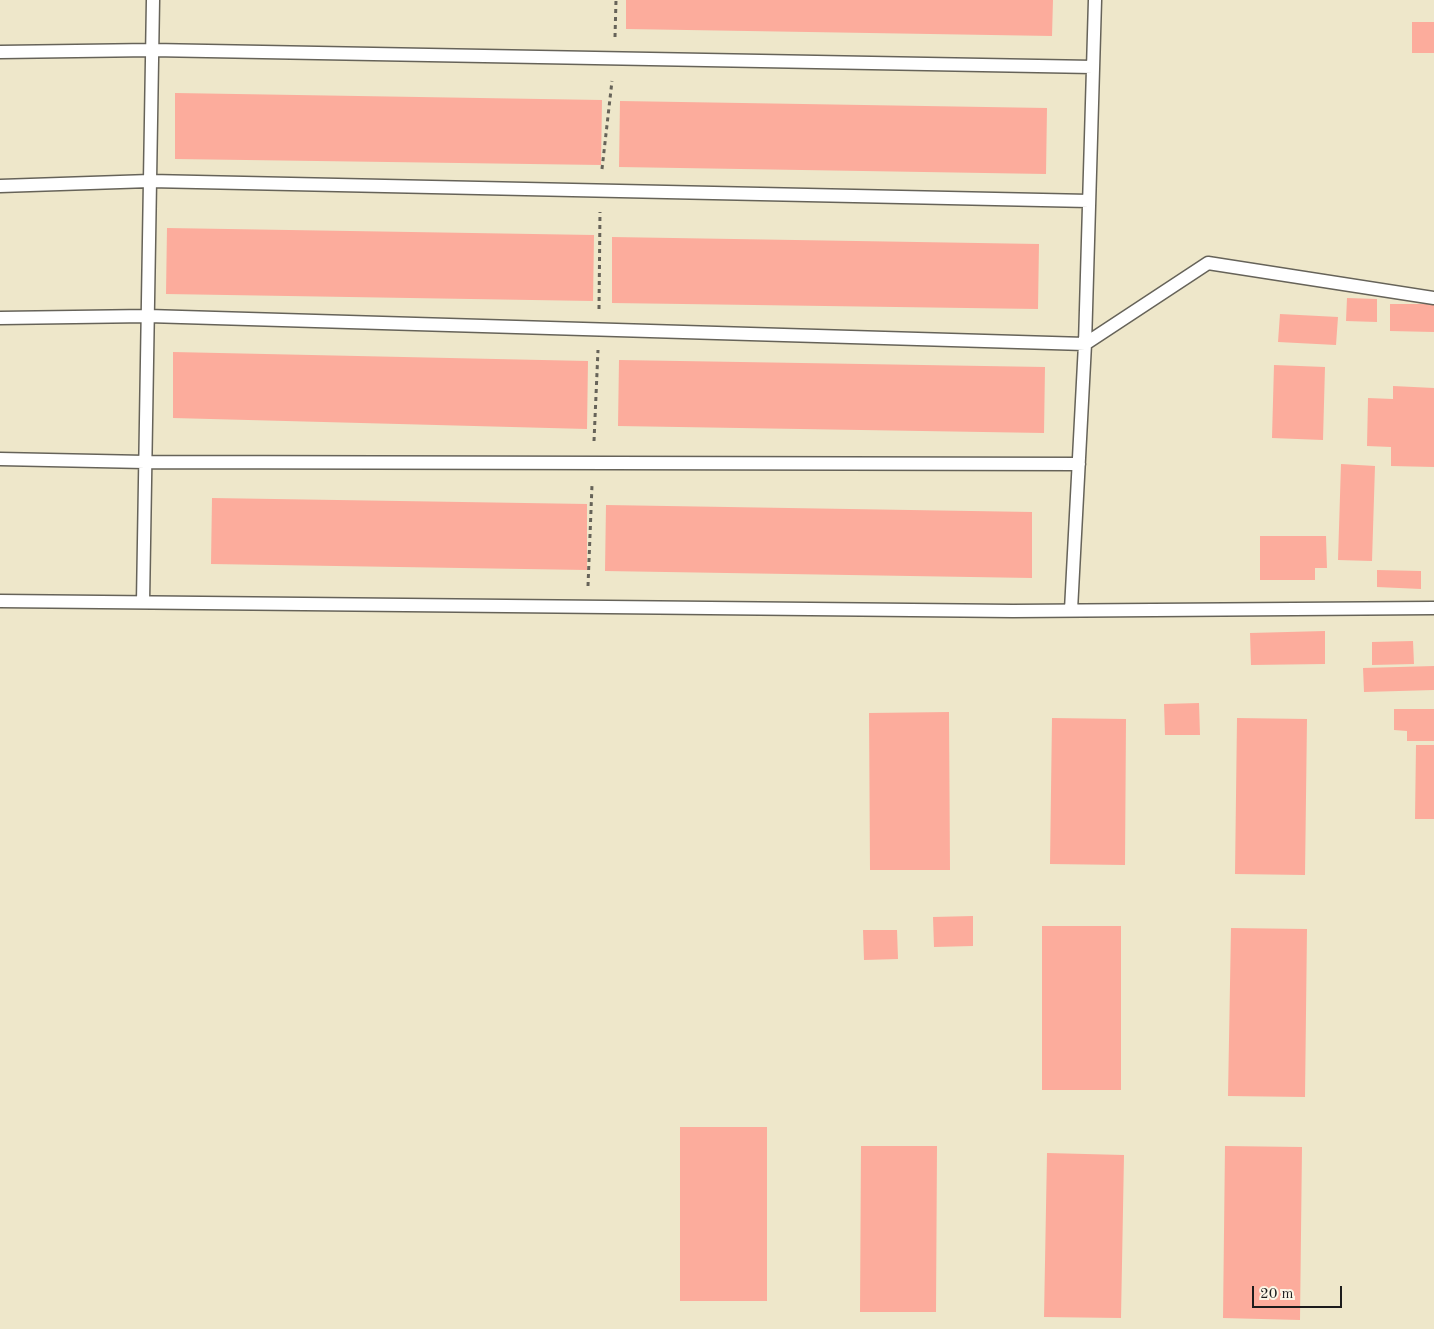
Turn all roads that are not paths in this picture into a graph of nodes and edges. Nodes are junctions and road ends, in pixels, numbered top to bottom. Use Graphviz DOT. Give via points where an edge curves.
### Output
graph roads {
  1 [pos="153,0"];
  2 [pos="1094,0"];
  3 [pos="152,50"];
  4 [pos="0,52"];
  5 [pos="1093,67"];
  6 [pos="150,181"];
  7 [pos="0,186"];
  8 [pos="1089,201"];
  9 [pos="1434,298"];
  10 [pos="148,316"];
  11 [pos="0,318"];
  12 [pos="1085,344"];
  13 [pos="0,459"];
  14 [pos="146,462"];
  15 [pos="1078,464"];
  16 [pos="0,601"];
  17 [pos="143,602"];
  18 [pos="1434,608"];
  19 [pos="1071,610"];
  1 -- 3 [label="lane"];
  2 -- 5 [label="lane"];
  3 -- 4 [label="lane"];
  3 -- 5 [label="lane"];
  3 -- 6 [label="lane"];
  5 -- 8 [label="lane"];
  6 -- 7 [label="lane"];
  6 -- 8 [label="lane"];
  6 -- 10 [label="lane"];
  8 -- 12 [label="lane"];
  9 -- 12 [label="lane" via="1208,263"];
  10 -- 11 [label="lane"];
  10 -- 12 [label="lane"];
  10 -- 14 [label="lane"];
  12 -- 15 [label="lane"];
  13 -- 14 [label="lane"];
  14 -- 15 [label="lane"];
  14 -- 17 [label="lane"];
  15 -- 19 [label="lane"];
  16 -- 17 [label="lane"];
  17 -- 19 [label="lane"];
  18 -- 19 [label="lane"];
}
